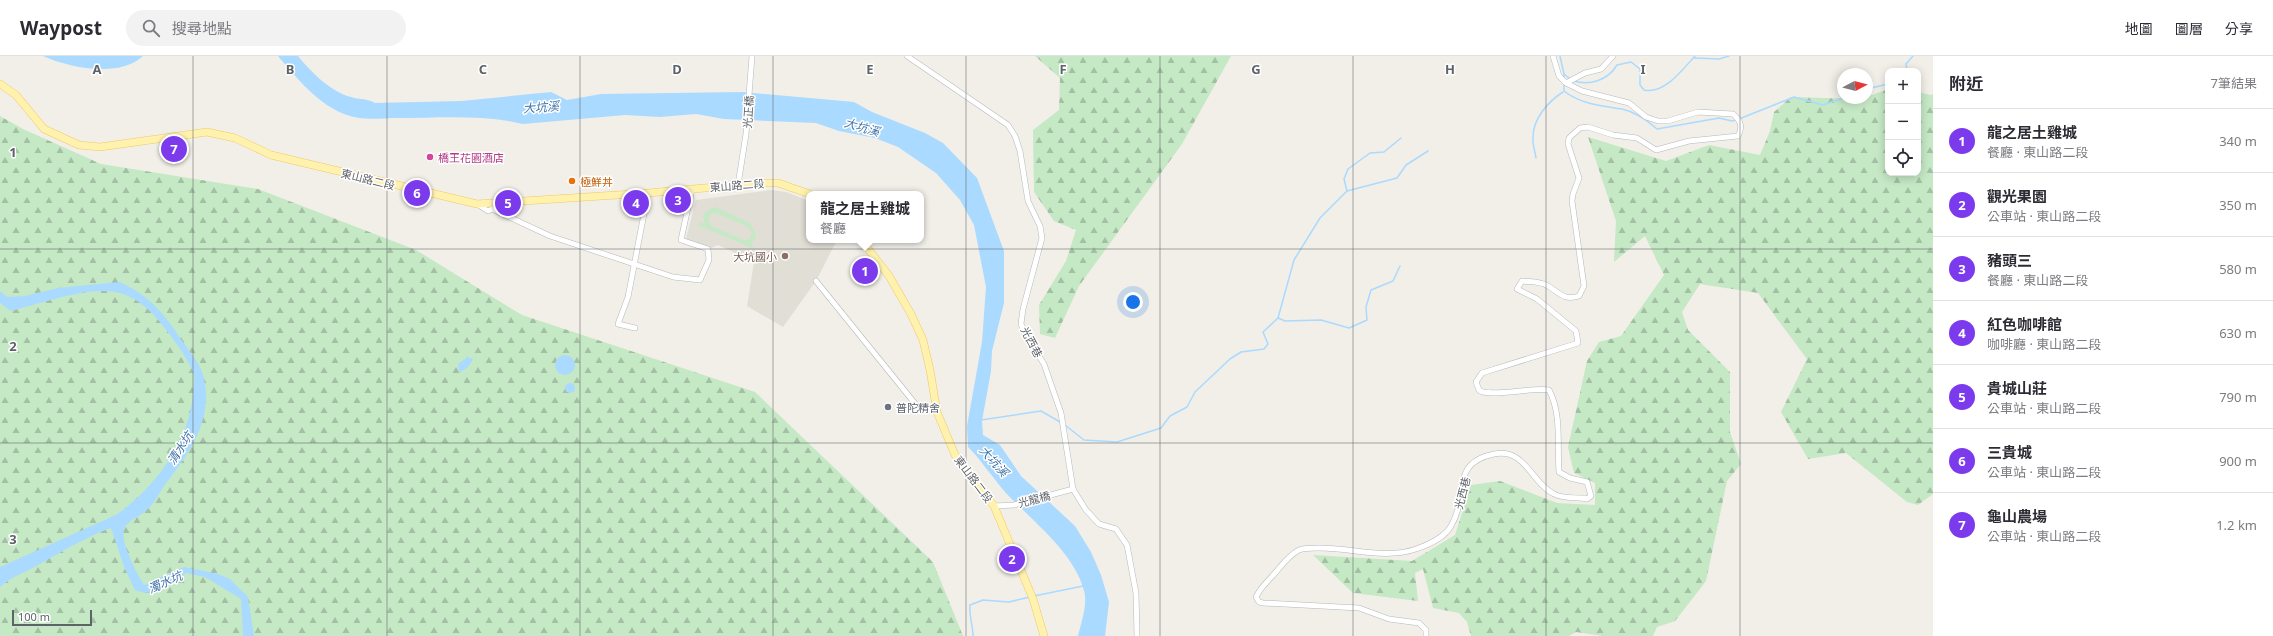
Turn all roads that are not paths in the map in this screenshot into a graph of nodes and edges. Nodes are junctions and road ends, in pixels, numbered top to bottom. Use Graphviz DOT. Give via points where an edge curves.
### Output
graph roads {
  1 [pos="752,56"];
  2 [pos="907,56"];
  3 [pos="1553,56"];
  4 [pos="1612,56"];
  5 [pos="1566,83"];
  6 [pos="0,84"];
  7 [pos="738,185"];
  8 [pos="692,189"];
  9 [pos="648,193"];
  10 [pos="806,193"];
  11 [pos="477,204"];
  12 [pos="863,243"];
  13 [pos="635,264"];
  14 [pos="816,282"];
  15 [pos="635,328"];
  16 [pos="937,412"];
  17 [pos="1073,489"];
  18 [pos="994,506"];
  19 [pos="1044,636"];
  20 [pos="1137,636"];
  21 [pos="1426,636"];
  1 -- 7 [label="street, 光正橋" via="746,134"];
  2 -- 17 [label="street, 光西巷" via="1008,126 1015,136 1028,201 1040,226 1042,238 1023,309 1022,324 1025,334 1044,364 1061,413"];
  3 -- 5 [label="street" via="1559,76"];
  4 -- 5 [label="street" via="1601,69 1585,73"];
  5 -- 21 [label="street, 光西巷" via="1582,91 1629,103 1646,117 1658,121 1668,121 1698,112 1733,114 1742,129 1738,136 1690,141 1656,150 1637,138 1613,136 1588,127 1580,128 1569,138 1568,144 1580,178 1572,202 1584,286 1579,296 1571,299 1562,297 1547,285 1535,282 1522,281 1517,289 1537,299 1576,331 1578,343 1482,372 1476,382 1479,390 1485,393 1529,388 1550,390 1557,416 1559,472 1587,482 1591,496 1587,499 1555,495 1542,486 1520,459 1511,454 1489,456 1474,461 1468,468 1453,522 1438,538 1422,547 1398,553 1327,548 1300,549 1283,564 1256,597 1263,603 1360,608 1390,619 1419,623 1426,630"];
  6 -- 11 [label="main road, 東山路二段" via="16,94 44,129 79,145 100,147 207,132 235,138 271,155"];
  7 -- 8 [label="main road, 東山路二段"];
  7 -- 10 [label="main road, 東山路二段" via="778,183"];
  8 -- 9 [label="main road, 東山路二段"];
  8 -- 13 [label="street" via="681,240 708,249 709,260 700,280 672,277"];
  9 -- 11 [label="main road, 東山路二段"];
  9 -- 13 [label="street"];
  11 -- 13 [label="street" via="550,236"];
  12 -- 16 [label="main road, 東山路二段" via="889,276 920,334 930,370"];
  13 -- 15 [label="street" via="628,297 618,324"];
  14 -- 16 [label="street" via="917,406"];
  16 -- 18 [label="main road, 東山路二段" via="955,455"];
  17 -- 18 [label="street, 光龍橋" via="1014,505"];
  17 -- 20 [label="street, 光西巷" via="1086,510 1099,524 1116,529 1127,545 1136,593"];
  18 -- 19 [label="main road, 東山路二段" via="1033,599"];
}
